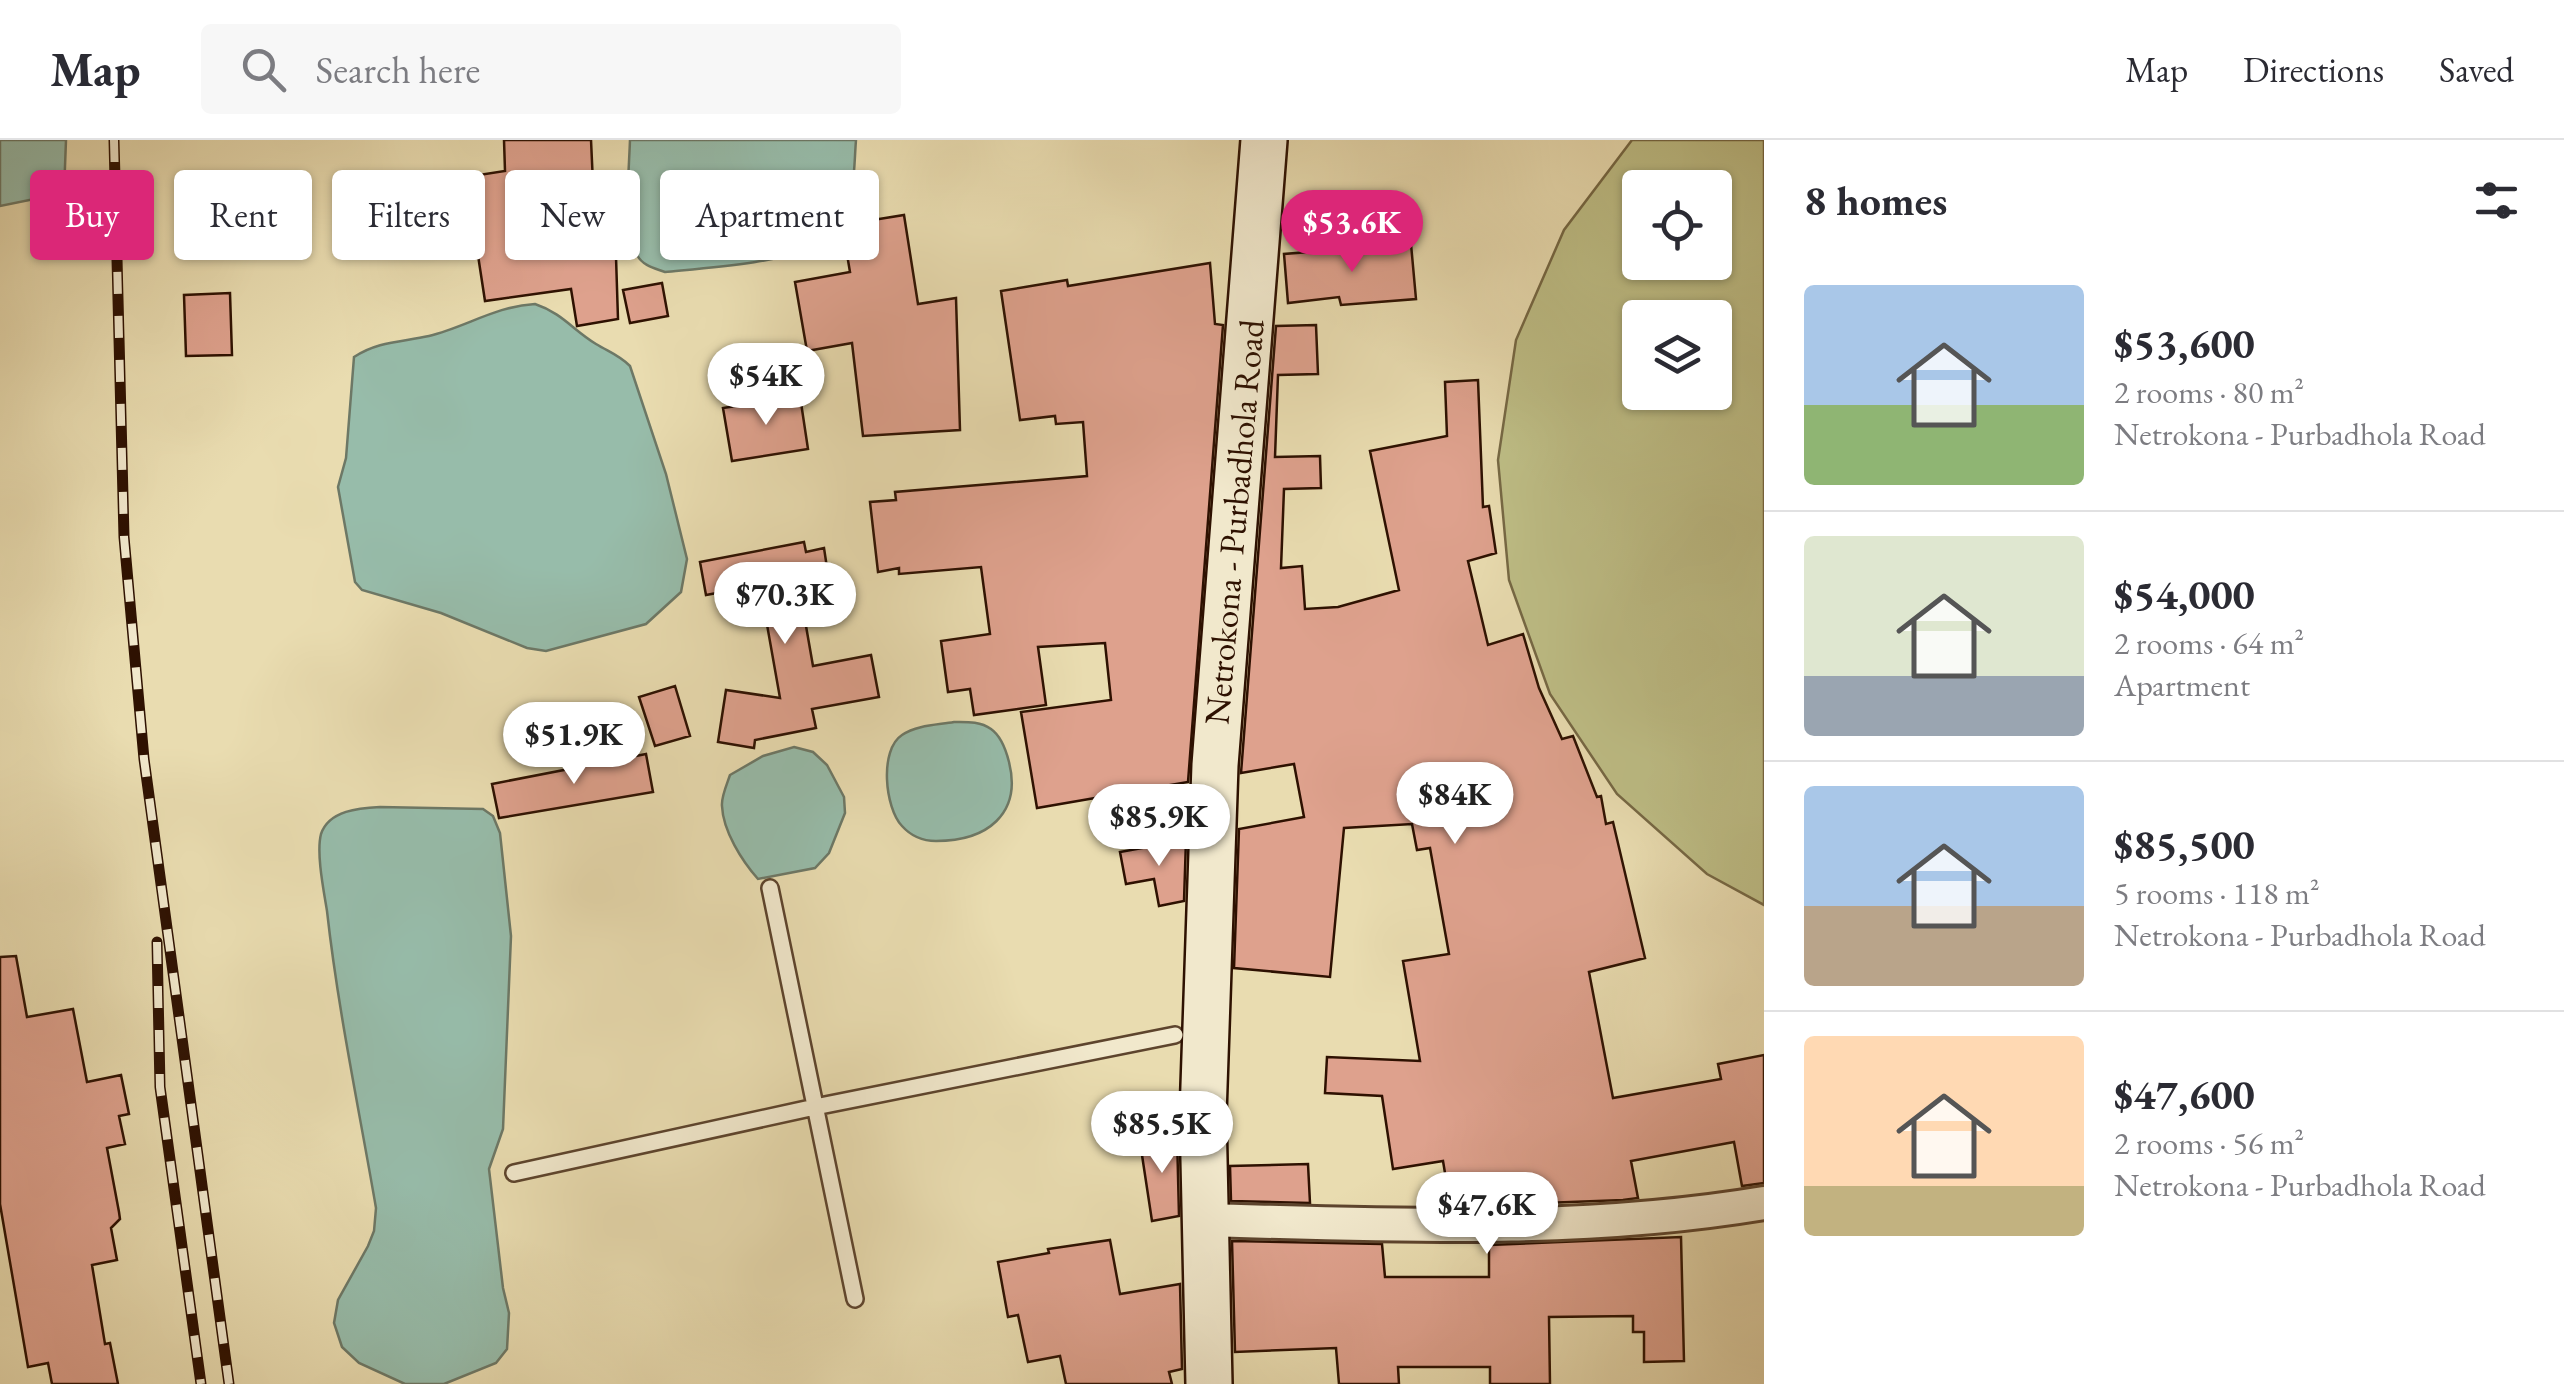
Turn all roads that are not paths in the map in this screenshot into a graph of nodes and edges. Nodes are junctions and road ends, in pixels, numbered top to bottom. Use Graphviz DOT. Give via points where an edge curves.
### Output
graph roads {
  1 [pos="1264,140"];
  2 [pos="770,888"];
  3 [pos="1175,1035"];
  4 [pos="815,1107"];
  5 [pos="514,1173"];
  6 [pos="1764,1203"];
  7 [pos="1206,1220"];
  8 [pos="855,1300"];
  9 [pos="1209,1384"];
  1 -- 7 [label="main road, Netrokona - Purbadhola Road" via="1215,765 1203,1115"];
  2 -- 4 [label="lane"];
  3 -- 4 [label="lane"];
  4 -- 5 [label="lane"];
  4 -- 8 [label="lane"];
  6 -- 7 [label="street" via="1515,1226"];
  7 -- 9 [label="main road, Netrokona - Purbadhola Road"];
}
